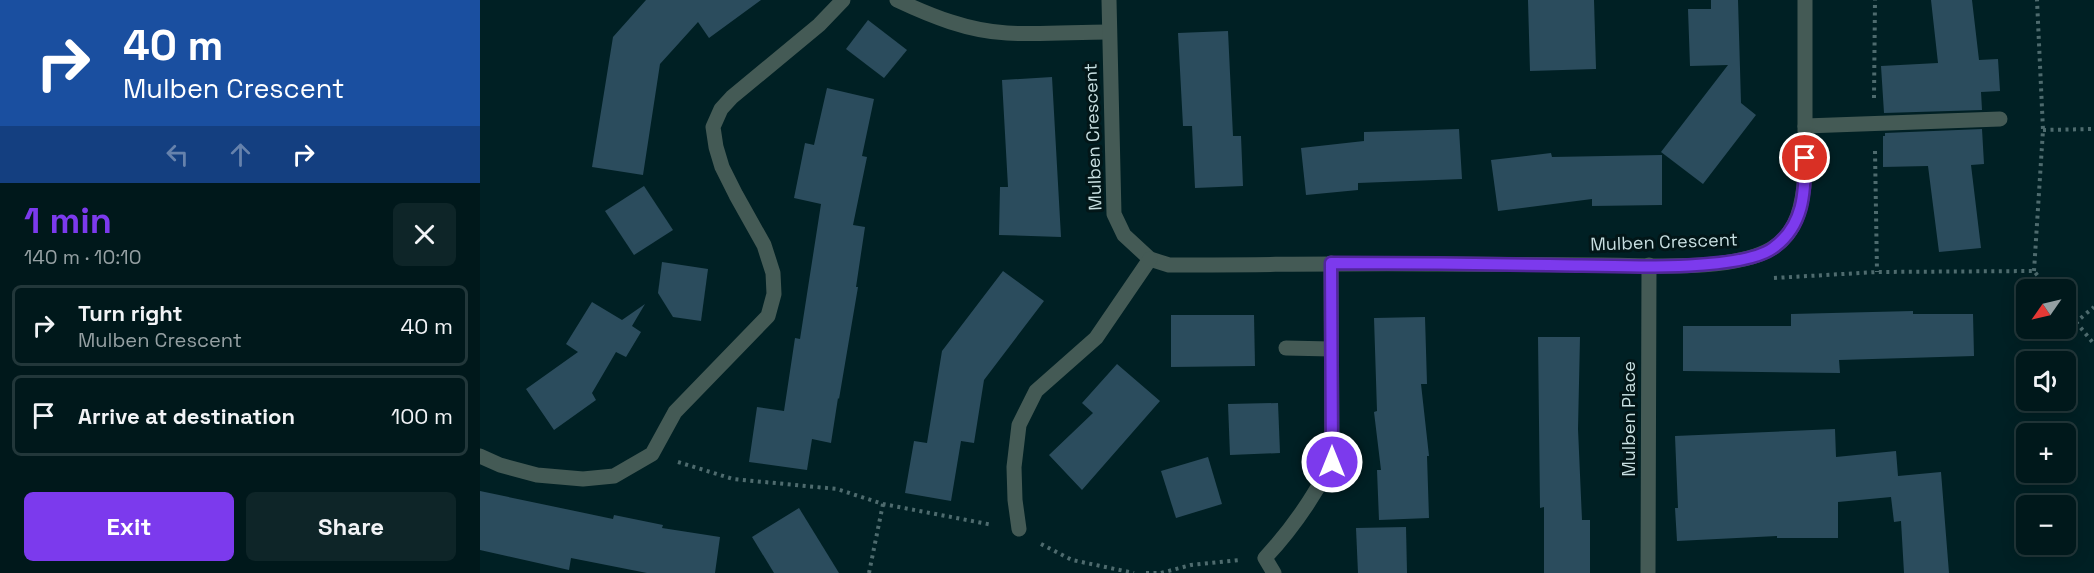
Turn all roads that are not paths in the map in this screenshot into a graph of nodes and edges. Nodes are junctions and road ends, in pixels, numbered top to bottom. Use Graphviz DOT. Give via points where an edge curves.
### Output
graph roads {
  1 [pos="843,0"];
  2 [pos="897,0"];
  3 [pos="1108,0"];
  4 [pos="1805,0"];
  5 [pos="1108,32"];
  6 [pos="2000,119"];
  7 [pos="1805,126"];
  8 [pos="1150,259"];
  9 [pos="1331,263"];
  10 [pos="1649,265"];
  11 [pos="1286,348"];
  12 [pos="1331,349"];
  13 [pos="480,456"];
  14 [pos="1019,529"];
  15 [pos="1274,573"];
  16 [pos="1648,573"];
  1 -- 13 [label="street" via="819,25 732,97 713,127 722,166 764,245 773,273 774,294 768,316 675,412 652,454 614,476 583,479 537,474"];
  2 -- 5 [label="street" via="932,16 983,30"];
  3 -- 5 [label="street, Mulben Crescent"];
  4 -- 7 [label="street, Mulben Crescent"];
  5 -- 8 [label="street, Mulben Crescent" via="1114,214 1124,234"];
  6 -- 7 [label="street"];
  7 -- 10 [label="street, Mulben Crescent" via="1805,174 1797,222 1772,248 1750,259"];
  8 -- 9 [label="street, Mulben Crescent" via="1169,265"];
  8 -- 14 [label="street" via="1096,338 1036,391 1019,425 1014,467"];
  9 -- 10 [label="street, Mulben Crescent"];
  9 -- 12 [label="street"];
  10 -- 16 [label="street, Mulben Place"];
  11 -- 12 [label="street"];
  12 -- 15 [label="street" via="1332,462 1292,529 1265,558"];
}
